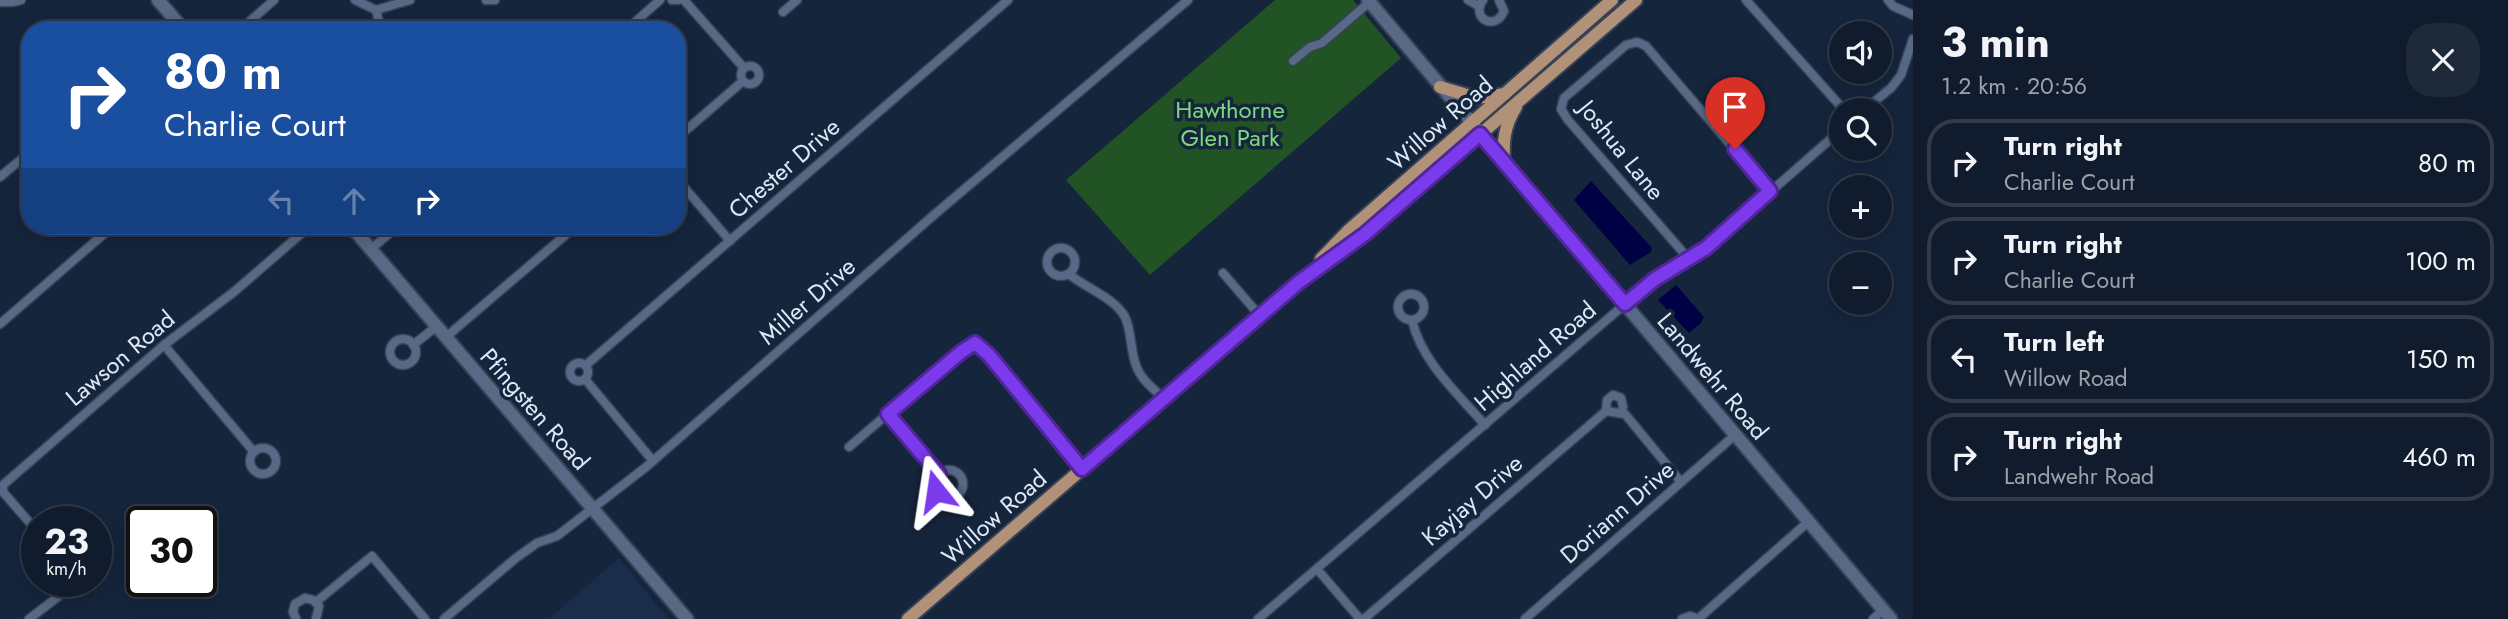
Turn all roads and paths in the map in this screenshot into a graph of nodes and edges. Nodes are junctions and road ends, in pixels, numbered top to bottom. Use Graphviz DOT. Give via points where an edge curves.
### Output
graph roads {
  1 [pos="21,0"];
  2 [pos="158,0"];
  3 [pos="274,0"];
  4 [pos="355,0"];
  5 [pos="410,0"];
  6 [pos="486,0"];
  7 [pos="495,0"];
  8 [pos="660,0"];
  9 [pos="684,0"];
  10 [pos="797,0"];
  11 [pos="1008,0"];
  12 [pos="1188,0"];
  13 [pos="1468,0"];
  14 [pos="1499,0"];
  15 [pos="1612,0"];
  16 [pos="1636,0"];
  17 [pos="1746,0"];
  18 [pos="1888,0"];
  19 [pos="1370,1"];
  20 [pos="0,2"];
  21 [pos="1481,3"];
  22 [pos="376,10"];
  23 [pos="783,12"];
  24 [pos="1913,15"];
  25 [pos="173,21"];
  26 [pos="250,21"];
  27 [pos="379,21"];
  28 [pos="636,21"];
  29 [pos="1913,39"];
  30 [pos="1293,61"];
  31 [pos="744,68"];
  32 [pos="743,81"];
  33 [pos="1440,87"];
  34 [pos="1506,94"];
  35 [pos="1522,98"];
  36 [pos="1833,98"];
  37 [pos="1879,98"];
  38 [pos="1475,129"];
  39 [pos="686,130"];
  40 [pos="1829,140"];
  41 [pos="21,160"];
  42 [pos="1504,163"];
  43 [pos="0,177"];
  44 [pos="686,190"];
  45 [pos="1770,191"];
  46 [pos="103,235"];
  47 [pos="300,235"];
  48 [pos="359,235"];
  49 [pos="387,235"];
  50 [pos="565,235"];
  51 [pos="730,241"];
  52 [pos="371,249"];
  53 [pos="1688,258"];
  54 [pos="1223,273"];
  55 [pos="1069,274"];
  56 [pos="1625,304"];
  57 [pos="1260,316"];
  58 [pos="1412,320"];
  59 [pos="0,324"];
  60 [pos="437,326"];
  61 [pos="446,337"];
  62 [pos="164,345"];
  63 [pos="414,345"];
  64 [pos="586,365"];
  65 [pos="585,379"];
  66 [pos="1164,399"];
  67 [pos="1606,411"];
  68 [pos="1621,413"];
  69 [pos="888,414"];
  70 [pos="1485,425"];
  71 [pos="1735,435"];
  72 [pos="849,447"];
  73 [pos="254,452"];
  74 [pos="653,461"];
  75 [pos="1082,469"];
  76 [pos="939,474"];
  77 [pos="1681,482"];
  78 [pos="593,509"];
  79 [pos="21,513"];
  80 [pos="1808,522"];
  81 [pos="1317,569"];
  82 [pos="58,597"];
  83 [pos="316,602"];
  84 [pos="1883,616"];
  85 [pos="29,619"];
  86 [pos="296,619"];
  87 [pos="316,619"];
  88 [pos="425,619"];
  89 [pos="444,619"];
  90 [pos="687,619"];
  91 [pos="908,619"];
  92 [pos="1258,619"];
  93 [pos="1362,619"];
  94 [pos="1525,619"];
  95 [pos="1682,619"];
  96 [pos="1699,619"];
  1 -- 20 [label="street"];
  2 -- 25 [label="main road"];
  3 -- 26 [label="street"];
  4 -- 22 [label="street"];
  5 -- 22 [label="street"];
  6 -- 7 [label="street"];
  8 -- 28 [label="street"];
  9 -- 31 [label="street"];
  10 -- 23 [label="street"];
  11 -- 51 [label="street, Chester Drive"];
  12 -- 74 [label="street, Miller Drive" via="934,214"];
  13 -- 21 [label="street"];
  14 -- 21 [label="street" via="1503,11 1489,22 1482,18"];
  15 -- 34 [label="main road, Willow Road"];
  16 -- 35 [label="main road, Willow Road"];
  17 -- 36 [label="street"];
  18 -- 24 [label="street"];
  19 -- 30 [label="street" via="1322,43"];
  19 -- 33 [label="main road, Landwehr Road"];
  22 -- 27 [label="street"];
  29 -- 37 [label="street" via="1901,75"];
  31 -- 32 [label="street"];
  31 -- 32 [label="street" via="755,68 758,76 754,83"];
  32 -- 39 [label="street"];
  33 -- 34 [label="main road" via="1477,98"];
  33 -- 38 [label="main road, Landwehr Road"];
  34 -- 38 [label="main road, Willow Road"];
  35 -- 38 [label="main road, Willow Road"];
  35 -- 42 [label="main road" via="1506,124"];
  38 -- 42 [label="main road, Landwehr Road"];
  38 -- 57 [label="main road, Willow Road" via="1365,234"];
  40 -- 45 [label="street, Highland Road"];
  41 -- 43 [label="street"];
  42 -- 56 [label="main road, Landwehr Road"];
  44 -- 51 [label="street"];
  45 -- 53 [label="street, Highland Road" via="1706,248"];
  45 -- 53 [label="street, Joshua Lane" via="1646,46 1637,42 1626,45 1564,98 1561,109"];
  46 -- 59 [label="street"];
  47 -- 62 [label="street, Lawson Road"];
  48 -- 52 [label="main road, Pfingsten Road"];
  49 -- 52 [label="street"];
  50 -- 61 [label="street"];
  51 -- 64 [label="street, Chester Drive"];
  52 -- 60 [label="main road, Pfingsten Road"];
  53 -- 56 [label="street, Highland Road"];
  54 -- 57 [label="street"];
  55 -- 66 [label="street" via="1118,307 1129,329 1136,368"];
  56 -- 70 [label="street, Highland Road"];
  56 -- 71 [label="main road, Landwehr Road"];
  57 -- 66 [label="main road, Willow Road"];
  58 -- 70 [label="street" via="1430,361"];
  60 -- 61 [label="main road, Pfingsten Road"];
  60 -- 63 [label="street"];
  61 -- 78 [label="main road, Pfingsten Road"];
  62 -- 73 [label="street"];
  62 -- 79 [label="street, Lawson Road" via="3,485 3,492"];
  64 -- 65 [label="street"];
  64 -- 65 [label="street" via="578,363 570,371 574,380"];
  65 -- 74 [label="street"];
  66 -- 75 [label="main road, Willow Road"];
  67 -- 68 [label="street"];
  67 -- 68 [label="street, Kayjay Drive" via="1607,400 1614,395 1621,398"];
  67 -- 93 [label="street, Kayjay Drive"];
  68 -- 77 [label="street, Kayjay Drive"];
  69 -- 72 [label="street"];
  69 -- 75 [label="street" via="975,343"];
  69 -- 76 [label="street"];
  70 -- 81 [label="street, Highland Road"];
  71 -- 77 [label="street, Doriann Drive"];
  71 -- 80 [label="main road, Landwehr Road"];
  74 -- 78 [label="street, Miller Drive"];
  75 -- 91 [label="main road, Willow Road"];
  77 -- 94 [label="street, Doriann Drive"];
  78 -- 89 [label="street, Miller Drive" via="516,558"];
  78 -- 90 [label="main road, Pfingsten Road"];
  80 -- 84 [label="main road, Landwehr Road"];
  80 -- 96 [label="street"];
  81 -- 92 [label="street, Highland Road"];
  81 -- 93 [label="street"];
  82 -- 85 [label="street"];
  83 -- 86 [label="street" via="305,597 298,601 293,612"];
  83 -- 87 [label="street" via="320,611"];
  83 -- 88 [label="street" via="372,556"];
  95 -- 96 [label="street"];
}
